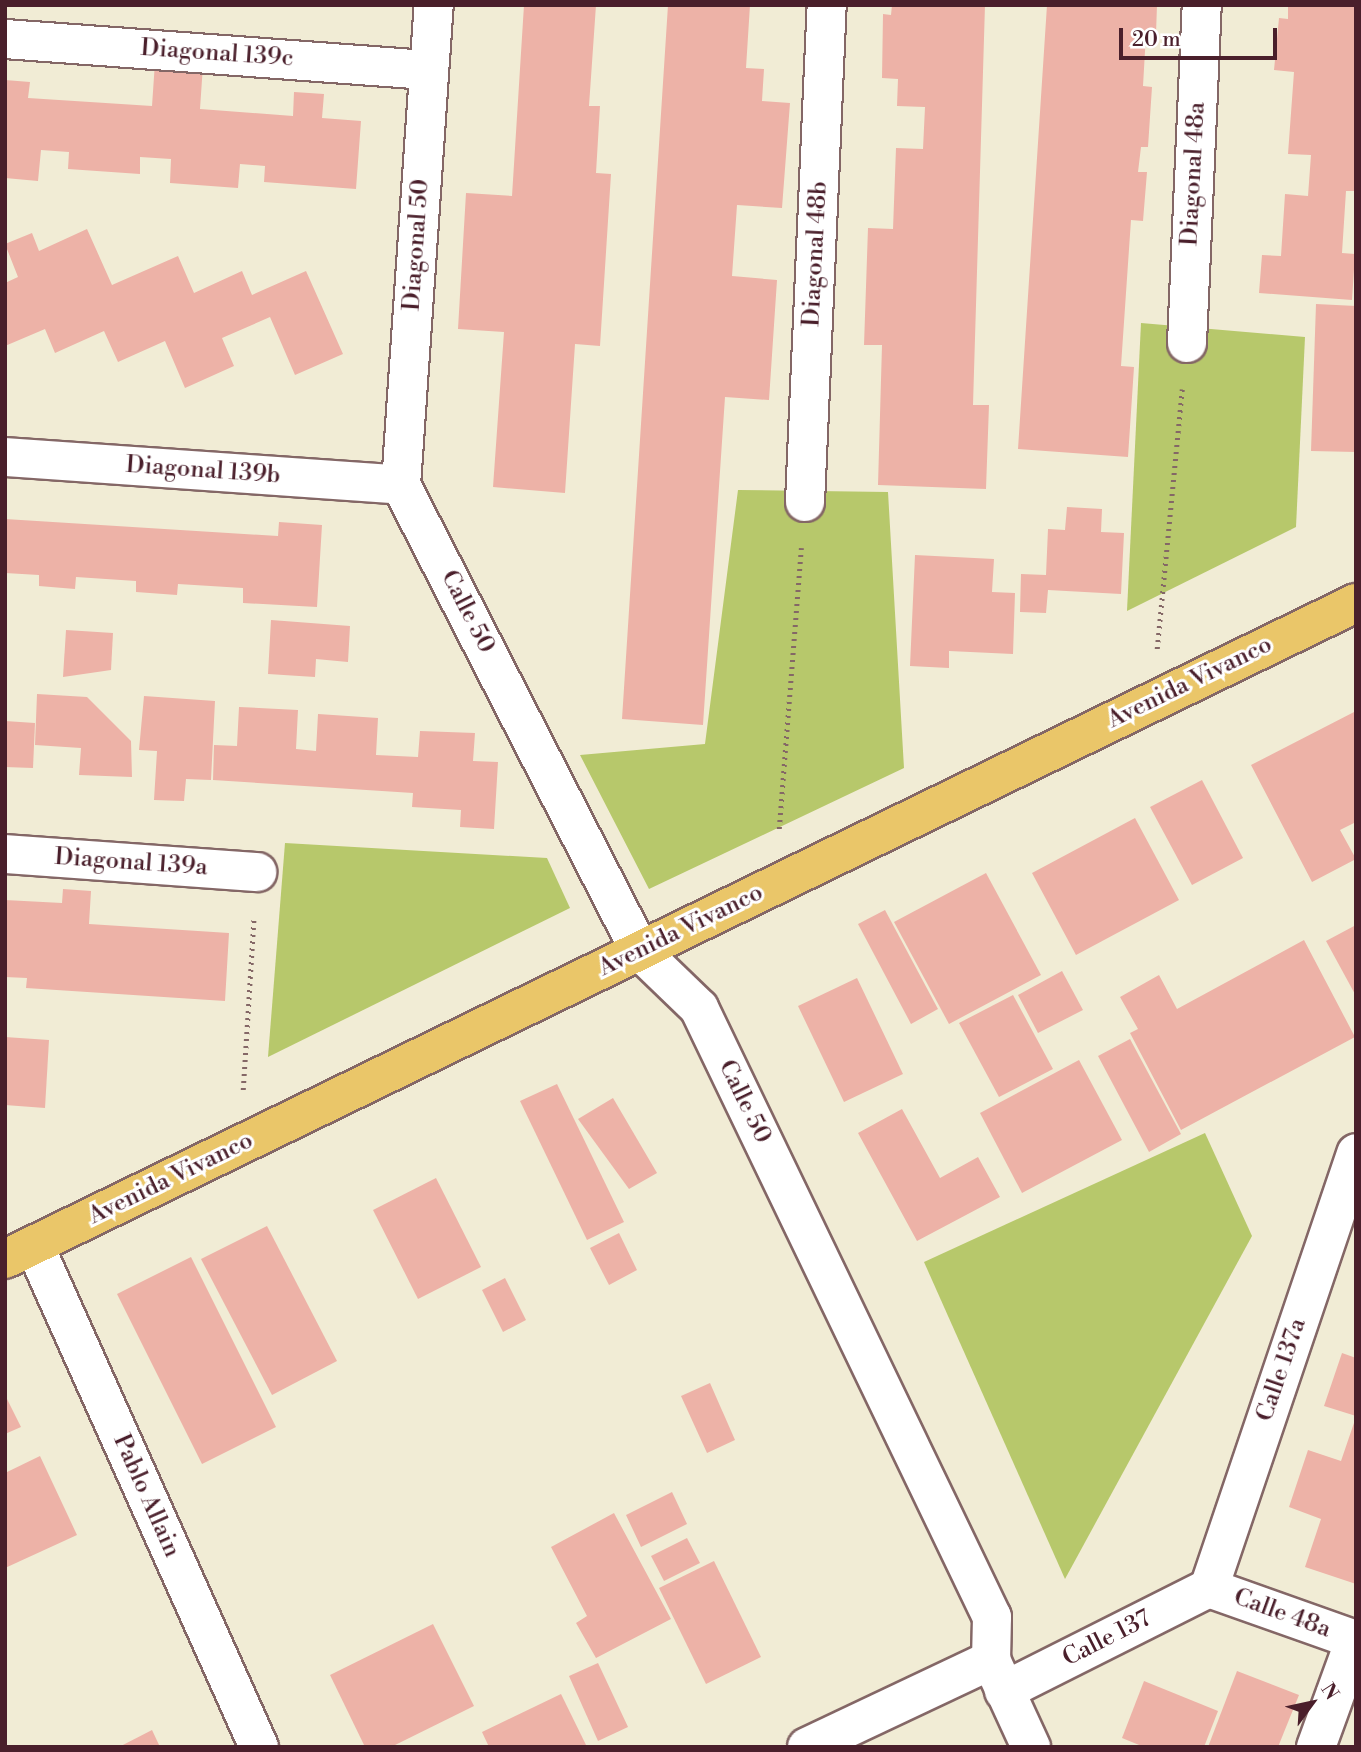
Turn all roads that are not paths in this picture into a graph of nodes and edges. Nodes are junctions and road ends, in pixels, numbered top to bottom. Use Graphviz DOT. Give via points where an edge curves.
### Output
graph roads {
  1 [pos="433,5"];
  2 [pos="827,5"];
  3 [pos="1202,5"];
  4 [pos="5,39"];
  5 [pos="429,70"];
  6 [pos="1186,343"];
  7 [pos="5,457"];
  8 [pos="401,485"];
  9 [pos="805,502"];
  10 [pos="1356,603"];
  11 [pos="5,854"];
  12 [pos="257,872"];
  13 [pos="640,951"];
  14 [pos="1356,1153"];
  15 [pos="20,1252"];
  16 [pos="1209,1588"];
  17 [pos="1355,1640"];
  18 [pos="998,1675"];
  19 [pos="259,1747"];
  20 [pos="807,1747"];
  21 [pos="1031,1747"];
  22 [pos="1316,1747"];
  1 -- 5 [label="street, Diagonal 50"];
  2 -- 9 [label="street, Diagonal 48b"];
  3 -- 6 [label="street, Diagonal 48a"];
  4 -- 5 [label="street, Diagonal 139c"];
  5 -- 8 [label="street, Diagonal 50"];
  7 -- 8 [label="street, Diagonal 139b"];
  8 -- 13 [label="street, Calle 50"];
  10 -- 13 [label="main road, Avenida Vivanco"];
  11 -- 12 [label="street, Diagonal 139a"];
  13 -- 15 [label="main road, Avenida Vivanco"];
  13 -- 18 [label="street, Calle 50" via="699,1007 992,1617"];
  14 -- 16 [label="street, Calle 137a"];
  15 -- 19 [label="street, Pablo Allain"];
  16 -- 17 [label="street, Calle 48a"];
  16 -- 18 [label="street, Calle 137"];
  17 -- 22 [label="street"];
  18 -- 20 [label="street, Calle 137"];
  18 -- 21 [label="street, Calle 50"];
}
